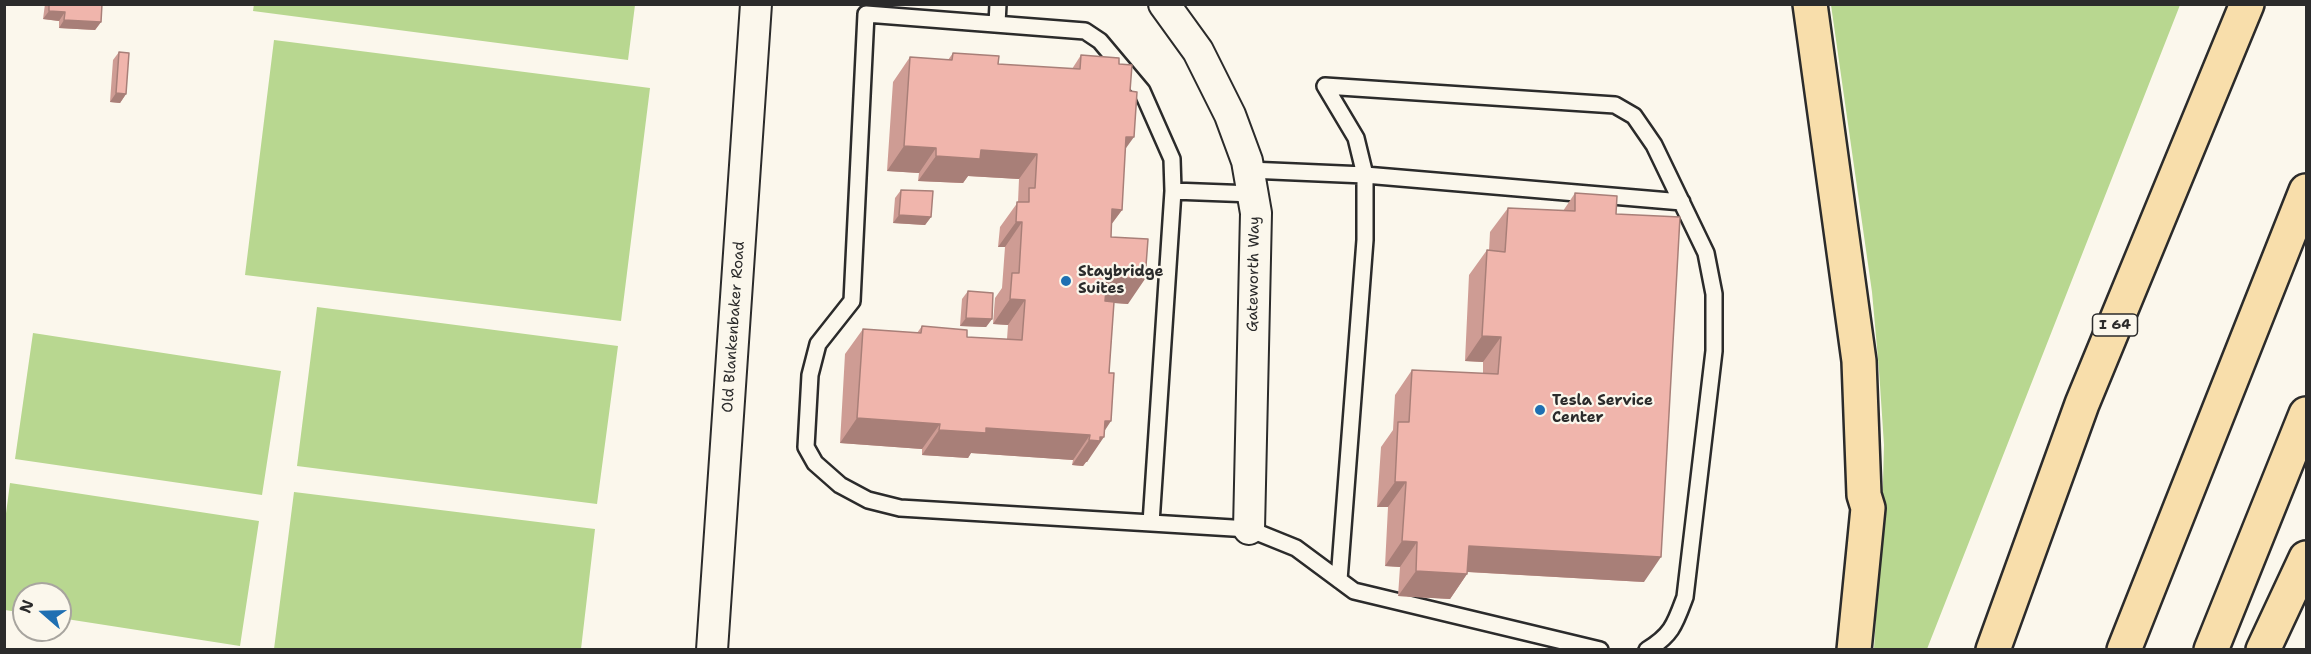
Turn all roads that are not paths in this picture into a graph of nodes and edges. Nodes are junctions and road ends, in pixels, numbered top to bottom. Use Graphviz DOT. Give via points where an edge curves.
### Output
graph roads {
  1 [pos="756,4"];
  2 [pos="998,4"];
  3 [pos="1164,4"];
  4 [pos="1810,4"];
  5 [pos="2247,4"];
  6 [pos="866,9"];
  7 [pos="997,24"];
  8 [pos="1365,175"];
  9 [pos="1251,182"];
  10 [pos="2307,191"];
  11 [pos="1173,192"];
  12 [pos="1682,202"];
  13 [pos="2307,414"];
  14 [pos="1151,523"];
  15 [pos="1249,529"];
  16 [pos="2307,558"];
  17 [pos="1339,580"];
  18 [pos="712,650"];
  19 [pos="1600,650"];
  20 [pos="1647,650"];
  21 [pos="1854,650"];
  22 [pos="1993,650"];
  23 [pos="2124,650"];
  24 [pos="2211,650"];
  25 [pos="2263,650"];
  1 -- 18 [label="street, Old Blankenbaker Road"];
  2 -- 7 [label="lane"];
  3 -- 9 [label="street, Gateworth Way" via="1198,51 1230,115"];
  4 -- 21 [label="highway" via="1859,361 1864,495 1868,508"];
  5 -- 22 [label="highway, I 64" via="2082,404"];
  6 -- 7 [label="lane"];
  6 -- 14 [label="lane" via="852,301 818,344 810,375 806,447 815,464 840,486 868,500 900,508"];
  7 -- 11 [label="lane" via="1085,31 1101,41 1142,92 1172,159"];
  8 -- 9 [label="lane"];
  8 -- 12 [label="lane"];
  8 -- 12 [label="lane" via="1356,138 1325,86 1615,105 1634,116 1654,145"];
  8 -- 17 [label="lane" via="1365,240"];
  9 -- 11 [label="lane"];
  9 -- 15 [label="street, Gateworth Way" via="1256,213"];
  10 -- 23 [label="highway"];
  11 -- 14 [label="lane"];
  12 -- 20 [label="lane" via="1706,253 1714,294 1714,351 1685,597 1676,623 1663,640"];
  13 -- 24 [label="highway"];
  14 -- 15 [label="lane"];
  15 -- 17 [label="lane" via="1296,548"];
  16 -- 25 [label="highway"];
  17 -- 19 [label="lane" via="1354,591"];
}
